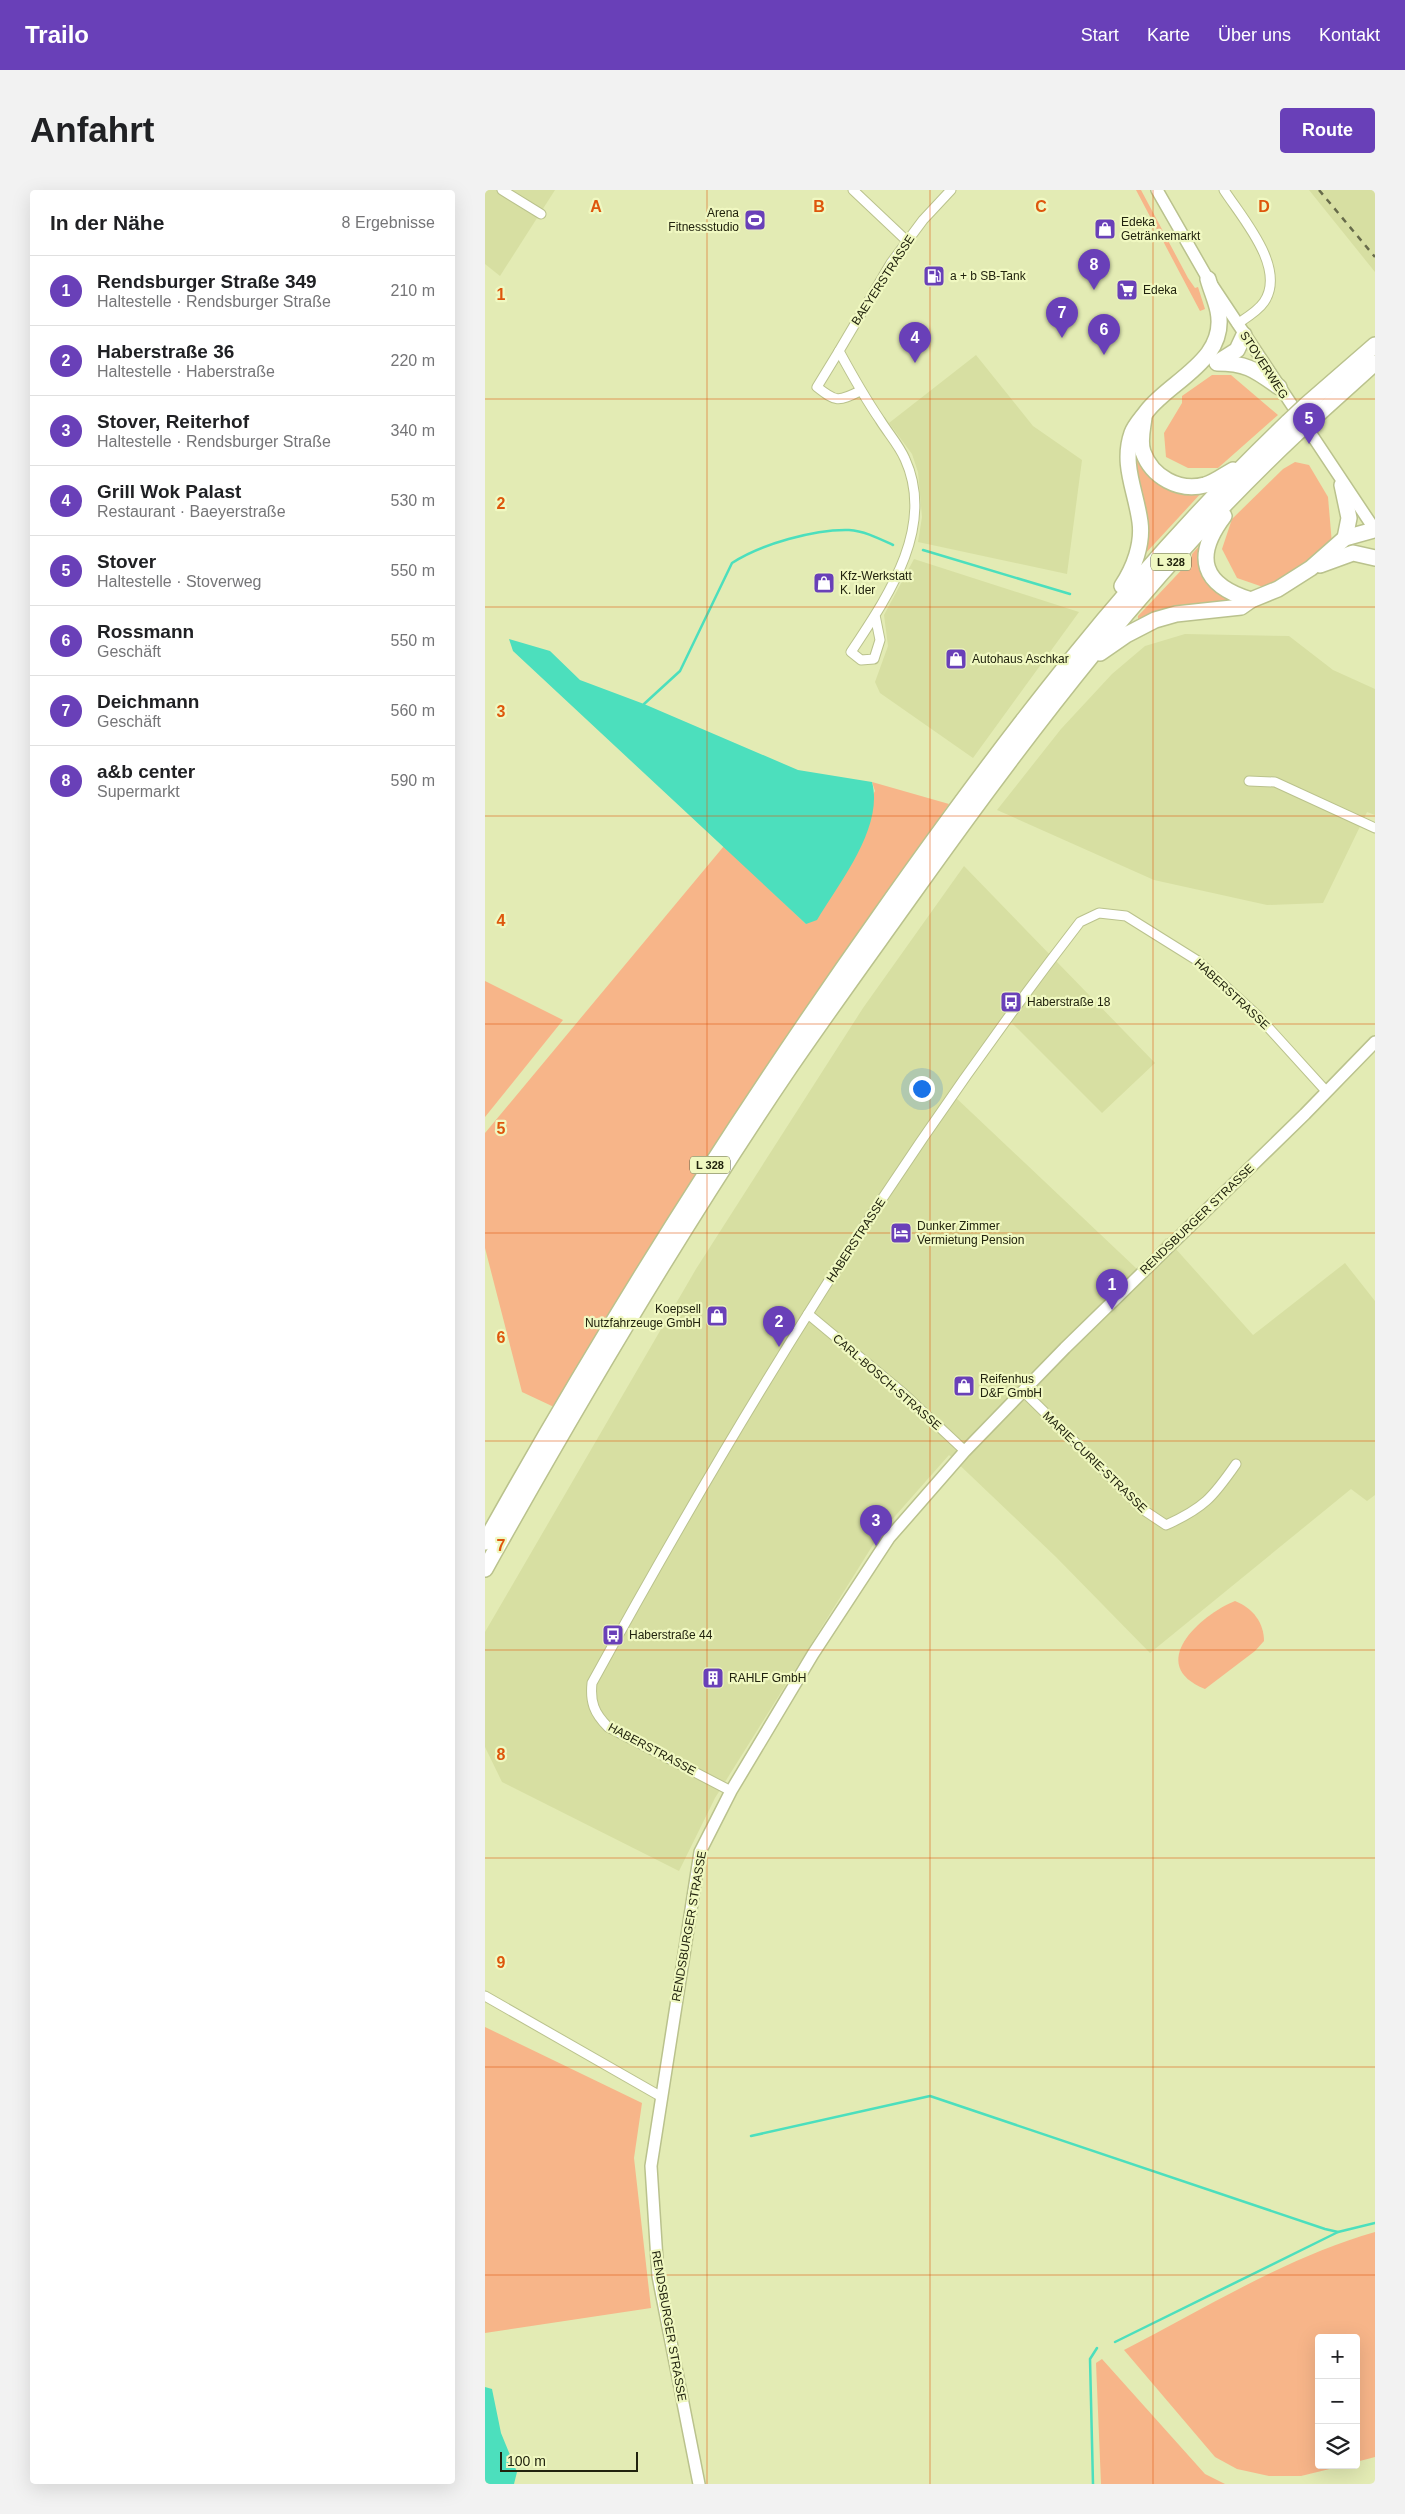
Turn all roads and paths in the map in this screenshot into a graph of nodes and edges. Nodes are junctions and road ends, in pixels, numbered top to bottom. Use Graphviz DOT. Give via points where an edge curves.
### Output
graph roads {
  1 [pos="503,190"];
  2 [pos="853,190"];
  3 [pos="951,190"];
  4 [pos="1157,190"];
  5 [pos="1224,190"];
  6 [pos="541,214"];
  7 [pos="907,241"];
  8 [pos="1208,279"];
  9 [pos="1241,330"];
  10 [pos="1375,345"];
  11 [pos="1212,348"];
  12 [pos="839,351"];
  13 [pos="1217,363"];
  14 [pos="1375,363"];
  15 [pos="1191,373"];
  16 [pos="1279,387"];
  17 [pos="860,391"];
  18 [pos="1310,411"];
  19 [pos="1145,413"];
  20 [pos="1292,428"];
  21 [pos="1246,462"];
  22 [pos="1263,465"];
  23 [pos="1343,485"];
  24 [pos="1375,530"];
  25 [pos="1345,538"];
  26 [pos="1353,553"];
  27 [pos="1375,558"];
  28 [pos="1311,568"];
  29 [pos="1251,600"];
  30 [pos="875,615"];
  31 [pos="1088,637"];
  32 [pos="1084,663"];
  33 [pos="1249,781"];
  34 [pos="1375,828"];
  35 [pos="1375,1042"];
  36 [pos="1326,1091"];
  37 [pos="808,1314"];
  38 [pos="1023,1392"];
  39 [pos="965,1452"];
  40 [pos="1236,1464"];
  41 [pos="485,1542"];
  42 [pos="485,1569"];
  43 [pos="731,1791"];
  44 [pos="485,1996"];
  45 [pos="661,2096"];
  46 [pos="699,2484"];
  1 -- 6 [label="street"];
  2 -- 7 [label="street"];
  3 -- 7 [label="street, BAEYERSTRASSE"];
  4 -- 8 [label="street, STOVERWEG"];
  5 -- 9 [label="street, STOVERWEG" via="1260,246 1268,262 1272,282 1263,304"];
  7 -- 12 [label="street, BAEYERSTRASSE"];
  8 -- 9 [label="street, STOVERWEG"];
  8 -- 11 [label="highway" via="1218,312 1219,328"];
  9 -- 11 [label="highway"];
  9 -- 13 [label="highway" via="1237,350"];
  9 -- 16 [label="street, STOVERWEG"];
  10 -- 18 [label="highway, L 328"];
  11 -- 15 [label="highway"];
  12 -- 17 [label="street"];
  12 -- 17 [label="street, BAEYERSTRASSE" via="817,386 833,399 843,399"];
  13 -- 15 [label="highway"];
  13 -- 16 [label="highway" via="1238,363"];
  14 -- 18 [label="highway, L 328"];
  15 -- 19 [label="highway" via="1162,394"];
  16 -- 23 [label="street, STOVERWEG"];
  17 -- 30 [label="street" via="905,457 917,498 907,554"];
  18 -- 20 [label="highway, L 328, bridge"];
  19 -- 21 [label="highway" via="1142,451 1165,481 1188,487 1204,485"];
  19 -- 31 [label="highway" via="1133,430 1127,448 1127,468 1140,523 1140,544 1127,579"];
  20 -- 21 [label="highway, L 328"];
  20 -- 22 [label="highway, L 328"];
  21 -- 31 [label="highway, L 328"];
  22 -- 29 [label="highway" via="1211,533 1207,549 1208,568 1216,583 1230,594"];
  22 -- 32 [label="highway, L 328" via="1137,599"];
  23 -- 24 [label="street, STOVERWEG"];
  23 -- 25 [label="highway" via="1349,518"];
  24 -- 25 [label="highway"];
  24 -- 26 [label="highway" via="1368,542"];
  25 -- 28 [label="highway"];
  26 -- 27 [label="highway"];
  26 -- 28 [label="highway"];
  28 -- 29 [label="highway" via="1277,589"];
  29 -- 32 [label="highway" via="1241,607 1176,614 1155,620 1126,634"];
  30 -- 30 [label="street" via="851,652 861,660 874,659 880,640"];
  31 -- 41 [label="highway, L 328" via="959,804 785,1052 698,1183 615,1318"];
  32 -- 42 [label="highway, L 328" via="991,784 789,1070 624,1328"];
  33 -- 34 [label="street" via="1275,782"];
  35 -- 36 [label="street, RENDSBURGER STRASSE"];
  36 -- 37 [label="street, HABERSTRASSE" via="1257,1014 1198,961 1126,916 1099,913 1080,922 952,1094"];
  36 -- 38 [label="street, RENDSBURGER STRASSE"];
  37 -- 39 [label="street, CARL-BOSCH-STRASSE" via="903,1393"];
  37 -- 43 [label="street, HABERSTRASSE" via="676,1530 592,1683 590,1698 594,1710 608,1727"];
  38 -- 39 [label="street, RENDSBURGER STRASSE"];
  38 -- 40 [label="street, MARIE-CURIE-STRASSE" via="1145,1511 1166,1524 1189,1514 1215,1495"];
  39 -- 43 [label="street, RENDSBURGER STRASSE" via="889,1538 813,1654"];
  43 -- 45 [label="street, RENDSBURGER STRASSE" via="700,1852"];
  44 -- 45 [label="street"];
  45 -- 46 [label="street, RENDSBURGER STRASSE" via="651,2166 655,2241 661,2293"];
}
